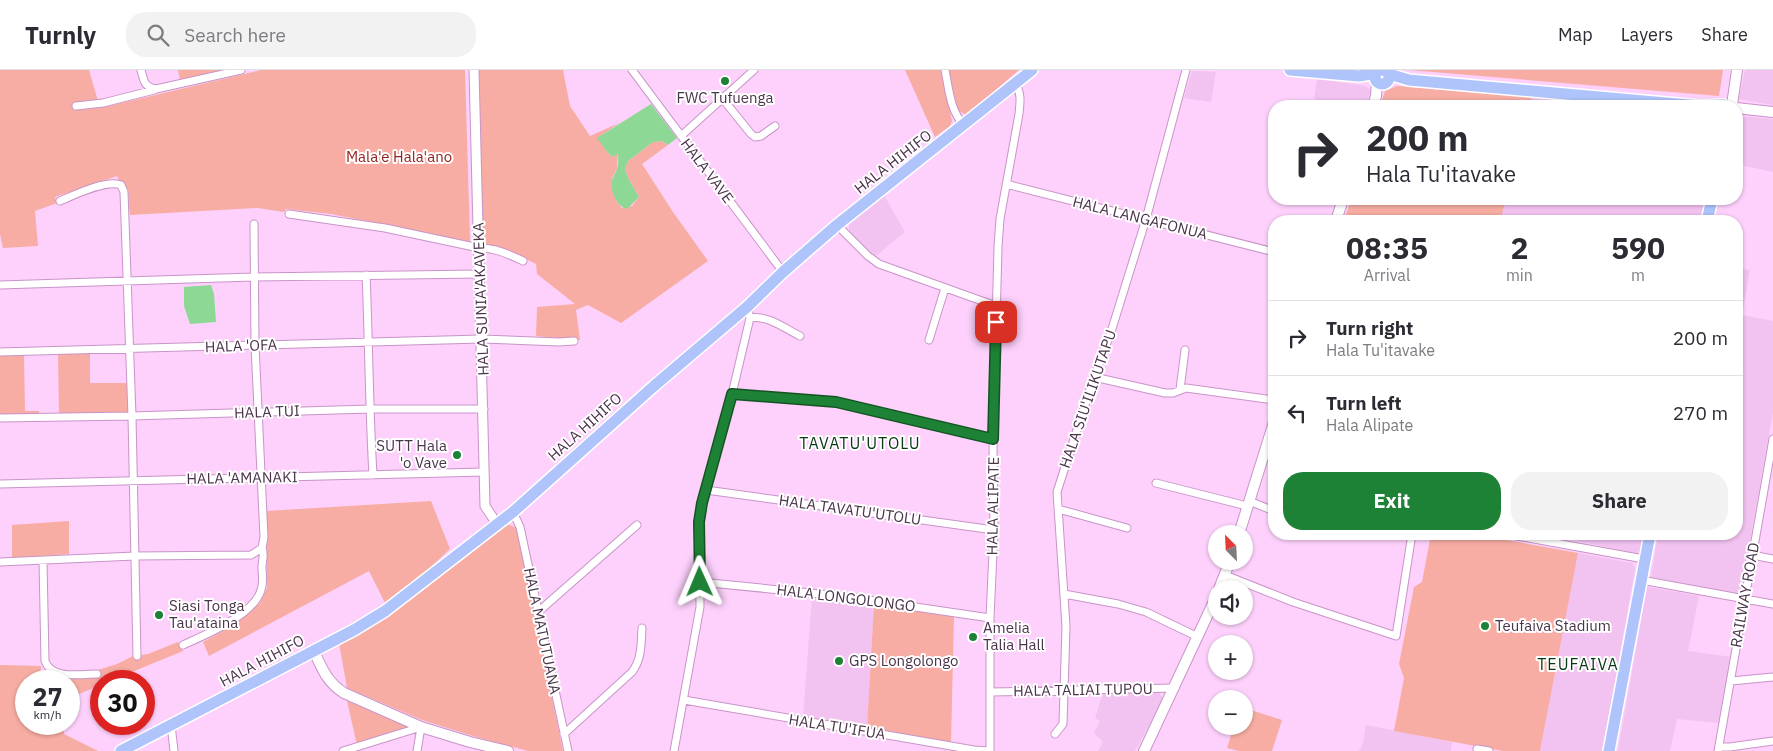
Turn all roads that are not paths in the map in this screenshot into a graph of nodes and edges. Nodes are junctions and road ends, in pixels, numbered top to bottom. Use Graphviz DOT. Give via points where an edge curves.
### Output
graph roads {
  1 [pos="141,70"];
  2 [pos="240,70"];
  3 [pos="474,70"];
  4 [pos="632,70"];
  5 [pos="754,70"];
  6 [pos="945,70"];
  7 [pos="1032,70"];
  8 [pos="1186,70"];
  9 [pos="1290,70"];
  10 [pos="1737,70"];
  11 [pos="1382,76"];
  12 [pos="1015,84"];
  13 [pos="156,89"];
  14 [pos="722,98"];
  15 [pos="1374,100"];
  16 [pos="1634,100"];
  17 [pos="1731,100"];
  18 [pos="76,106"];
  19 [pos="1743,109"];
  20 [pos="1773,112"];
  21 [pos="964,125"];
  22 [pos="775,126"];
  23 [pos="681,136"];
  24 [pos="1006,184"];
  25 [pos="60,201"];
  26 [pos="289,214"];
  27 [pos="1146,219"];
  28 [pos="254,224"];
  29 [pos="837,225"];
  30 [pos="479,248"];
  31 [pos="1268,250"];
  32 [pos="523,261"];
  33 [pos="783,272"];
  34 [pos="480,274"];
  35 [pos="366,275"];
  36 [pos="253,277"];
  37 [pos="126,281"];
  38 [pos="0,285"];
  39 [pos="946,288"];
  40 [pos="996,306"];
  41 [pos="748,312"];
  42 [pos="800,336"];
  43 [pos="481,339"];
  44 [pos="929,340"];
  45 [pos="574,341"];
  46 [pos="369,342"];
  47 [pos="254,345"];
  48 [pos="129,349"];
  49 [pos="1185,350"];
  50 [pos="0,352"];
  51 [pos="1094,377"];
  52 [pos="1180,389"];
  53 [pos="732,394"];
  54 [pos="1268,399"];
  55 [pos="369,409"];
  56 [pos="484,409"];
  57 [pos="258,412"];
  58 [pos="132,416"];
  59 [pos="0,418"];
  60 [pos="993,439"];
  61 [pos="1773,439"];
  62 [pos="1268,441"];
  63 [pos="484,472"];
  64 [pos="373,475"];
  65 [pos="262,478"];
  66 [pos="133,480"];
  67 [pos="1156,483"];
  68 [pos="0,484"];
  69 [pos="706,490"];
  70 [pos="1248,504"];
  71 [pos="1058,509"];
  72 [pos="1268,509"];
  73 [pos="513,512"];
  74 [pos="497,524"];
  75 [pos="637,525"];
  76 [pos="1242,525"];
  77 [pos="1127,528"];
  78 [pos="994,530"];
  79 [pos="1411,540"];
  80 [pos="1539,540"];
  81 [pos="1649,540"];
  82 [pos="262,548"];
  83 [pos="1752,555"];
  84 [pos="135,556"];
  85 [pos="1773,558"];
  86 [pos="1644,559"];
  87 [pos="43,561"];
  88 [pos="0,562"];
  89 [pos="1227,570"];
  90 [pos="1225,575"];
  91 [pos="1223,580"];
  92 [pos="1640,580"];
  93 [pos="700,582"];
  94 [pos="1064,594"];
  95 [pos="1745,599"];
  96 [pos="1773,604"];
  97 [pos="538,612"];
  98 [pos="1208,615"];
  99 [pos="990,618"];
  100 [pos="642,628"];
  101 [pos="1198,637"];
  102 [pos="183,645"];
  103 [pos="314,651"];
  104 [pos="136,656"];
  105 [pos="90,674"];
  106 [pos="1773,677"];
  107 [pos="1730,681"];
  108 [pos="1174,688"];
  109 [pos="1065,691"];
  110 [pos="991,692"];
  111 [pos="684,700"];
  112 [pos="171,725"];
  113 [pos="421,727"];
  114 [pos="564,734"];
  115 [pos="1055,734"];
  116 [pos="1773,741"];
  117 [pos="469,746"];
  118 [pos="1477,749"];
  119 [pos="1719,749"];
  120 [pos="121,751"];
  121 [pos="174,751"];
  122 [pos="343,751"];
  123 [pos="417,751"];
  124 [pos="508,751"];
  125 [pos="568,751"];
  126 [pos="674,751"];
  127 [pos="990,751"];
  128 [pos="1144,751"];
  129 [pos="1489,751"];
  130 [pos="1609,751"];
  1 -- 13 [label="street" via="145,83"];
  2 -- 13 [label="street"];
  3 -- 30 [label="street, HALA SUNIA'AKAVEKA"];
  4 -- 23 [label="street, HALA VAVE"];
  5 -- 14 [label="street"];
  6 -- 21 [label="street" via="953,110"];
  7 -- 12 [label="main road, HALA HIHIFO"];
  8 -- 27 [label="street, HALA SIU'ILIKUTAPU"];
  9 -- 11 [label="main road"];
  10 -- 17 [label="main road"];
  11 -- 15 [label="main road"];
  11 -- 16 [label="main road"];
  12 -- 21 [label="main road, HALA HIHIFO"];
  12 -- 24 [label="street, HALA ALIPATE" via="1020,96 1019,114"];
  13 -- 18 [label="street" via="103,103"];
  14 -- 22 [label="street" via="755,137"];
  14 -- 23 [label="street"];
  19 -- 20 [label="main road"];
  21 -- 29 [label="main road, HALA HIHIFO"];
  23 -- 33 [label="street, HALA VAVE"];
  24 -- 27 [label="street, HALA LANGAFONUA"];
  24 -- 40 [label="street, HALA ALIPATE" via="998,247"];
  25 -- 37 [label="street" via="96,187 121,185 125,208"];
  26 -- 30 [label="street" via="384,228"];
  27 -- 31 [label="street, HALA LANGAFONUA"];
  27 -- 51 [label="street, HALA SIU'ILIKUTAPU"];
  28 -- 36 [label="street"];
  29 -- 33 [label="main road, HALA HIHIFO"];
  29 -- 39 [label="street" via="879,264"];
  30 -- 32 [label="street" via="492,248"];
  30 -- 34 [label="street, HALA SUNIA'AKAVEKA"];
  33 -- 41 [label="main road, HALA HIHIFO"];
  34 -- 35 [label="street"];
  34 -- 43 [label="street, HALA SUNIA'AKAVEKA"];
  35 -- 36 [label="street"];
  35 -- 46 [label="street"];
  36 -- 37 [label="street"];
  36 -- 47 [label="street"];
  37 -- 38 [label="street"];
  37 -- 48 [label="street"];
  39 -- 40 [label="street"];
  39 -- 44 [label="street"];
  40 -- 60 [label="street, HALA ALIPATE"];
  41 -- 42 [label="street"];
  41 -- 53 [label="street"];
  41 -- 73 [label="main road, HALA HIHIFO" via="654,386"];
  43 -- 45 [label="street, HALA 'OFA"];
  43 -- 46 [label="street, HALA 'OFA"];
  43 -- 56 [label="street, HALA SUNIA'AKAVEKA"];
  46 -- 47 [label="street, HALA 'OFA"];
  46 -- 55 [label="street"];
  47 -- 48 [label="street, HALA 'OFA"];
  47 -- 57 [label="street"];
  48 -- 50 [label="street, HALA 'OFA"];
  48 -- 58 [label="street"];
  49 -- 52 [label="street"];
  51 -- 52 [label="street" via="1165,392"];
  51 -- 71 [label="street, HALA SIU'ILIKUTAPU" via="1058,484"];
  52 -- 54 [label="street"];
  53 -- 60 [label="street" via="836,402"];
  53 -- 69 [label="street"];
  55 -- 56 [label="street, HALA TUI"];
  55 -- 57 [label="street, HALA TUI"];
  55 -- 64 [label="street"];
  56 -- 63 [label="street, HALA SUNIA'AKAVEKA"];
  57 -- 58 [label="street, HALA TUI"];
  57 -- 65 [label="street"];
  58 -- 59 [label="street, HALA TUI"];
  58 -- 66 [label="street"];
  60 -- 78 [label="street, HALA ALIPATE"];
  61 -- 83 [label="street, RAILWAY ROAD"];
  62 -- 70 [label="main road"];
  63 -- 64 [label="street, HALA 'AMANAKI"];
  63 -- 74 [label="street, HALA SUNIA'AKAVEKA" via="485,506"];
  64 -- 65 [label="street, HALA 'AMANAKI"];
  65 -- 66 [label="street, HALA 'AMANAKI"];
  65 -- 82 [label="street"];
  66 -- 68 [label="street, HALA 'AMANAKI"];
  66 -- 84 [label="street"];
  67 -- 70 [label="street"];
  69 -- 78 [label="street, HALA TAVATU'UTOLU"];
  69 -- 93 [label="street" via="699,522"];
  70 -- 72 [label="street"];
  70 -- 76 [label="main road"];
  71 -- 77 [label="street"];
  71 -- 94 [label="street, HALA SIU'ILIKUTAPU"];
  73 -- 74 [label="main road, HALA HIHIFO"];
  73 -- 97 [label="street, HALA MATUTUANA" via="520,527"];
  74 -- 103 [label="main road, HALA HIHIFO" via="385,611"];
  75 -- 97 [label="street"];
  78 -- 99 [label="street, HALA ALIPATE"];
  79 -- 90 [label="street" via="1396,636 1293,602"];
  80 -- 86 [label="street"];
  81 -- 86 [label="main road"];
  82 -- 84 [label="street" via="252,555"];
  82 -- 102 [label="street" via="263,582 252,606 226,625"];
  83 -- 85 [label="street"];
  83 -- 95 [label="street, RAILWAY ROAD"];
  84 -- 87 [label="street"];
  84 -- 104 [label="street"];
  86 -- 92 [label="main road"];
  87 -- 88 [label="street"];
  87 -- 105 [label="street" via="47,667 53,672"];
  89 -- 90 [label="main road"];
  90 -- 91 [label="main road"];
  92 -- 95 [label="street"];
  92 -- 130 [label="main road"];
  93 -- 99 [label="street, HALA LONGOLONGO" via="841,596"];
  93 -- 111 [label="street" via="700,607"];
  94 -- 101 [label="street" via="1146,612"];
  94 -- 109 [label="street, HALA SIU'ILIKUTAPU"];
  95 -- 96 [label="street"];
  95 -- 107 [label="street, RAILWAY ROAD"];
  97 -- 114 [label="street, HALA MATUTUANA"];
  98 -- 101 [label="main road"];
  99 -- 110 [label="street, HALA ALIPATE"];
  100 -- 114 [label="street" via="638,664"];
  101 -- 108 [label="main road"];
  103 -- 112 [label="main road, HALA HIHIFO"];
  103 -- 113 [label="main road" via="334,686"];
  106 -- 107 [label="street"];
  107 -- 119 [label="street, RAILWAY ROAD"];
  108 -- 109 [label="street, HALA TALIAI TUPOU"];
  108 -- 128 [label="main road"];
  109 -- 110 [label="street, HALA TALIAI TUPOU"];
  109 -- 115 [label="street, HALA SIU'ILIKUTAPU" via="1063,724"];
  110 -- 127 [label="street, HALA ALIPATE"];
  111 -- 126 [label="street"];
  111 -- 127 [label="street, HALA TU'IFUA"];
  112 -- 120 [label="main road, HALA HIHIFO"];
  112 -- 121 [label="street"];
  113 -- 117 [label="main road"];
  113 -- 122 [label="street"];
  113 -- 123 [label="street"];
  114 -- 125 [label="street, HALA MATUTUANA"];
  116 -- 119 [label="street"];
  117 -- 124 [label="main road"];
  118 -- 129 [label="street"];
}
